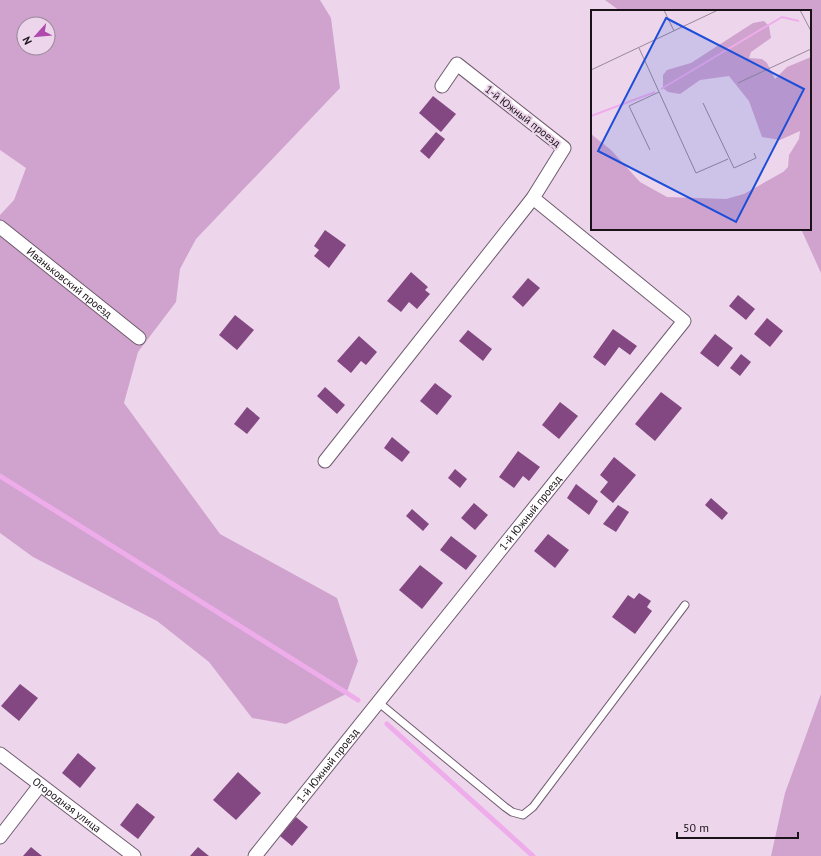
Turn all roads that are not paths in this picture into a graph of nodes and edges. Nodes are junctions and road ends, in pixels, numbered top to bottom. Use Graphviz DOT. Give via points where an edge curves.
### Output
graph roads {
  1 [pos="442,86"];
  2 [pos="533,198"];
  3 [pos="0,226"];
  4 [pos="139,338"];
  5 [pos="325,462"];
  6 [pos="685,605"];
  7 [pos="378,702"];
  8 [pos="0,754"];
  9 [pos="40,785"];
  10 [pos="0,837"];
  11 [pos="134,856"];
  12 [pos="255,856"];
  1 -- 2 [label="street, 1-й Южный проезд" via="457,64 564,148"];
  2 -- 5 [label="street, 1-й Южный проезд"];
  2 -- 7 [label="street, 1-й Южный проезд" via="684,321"];
  3 -- 4 [label="street, Иваньковский проезд"];
  6 -- 7 [label="lane" via="533,807 523,814 512,812 505,807"];
  7 -- 12 [label="street, 1-й Южный проезд"];
  8 -- 9 [label="street, Огородная улица"];
  9 -- 10 [label="street"];
  9 -- 11 [label="street, Огородная улица"];
}
